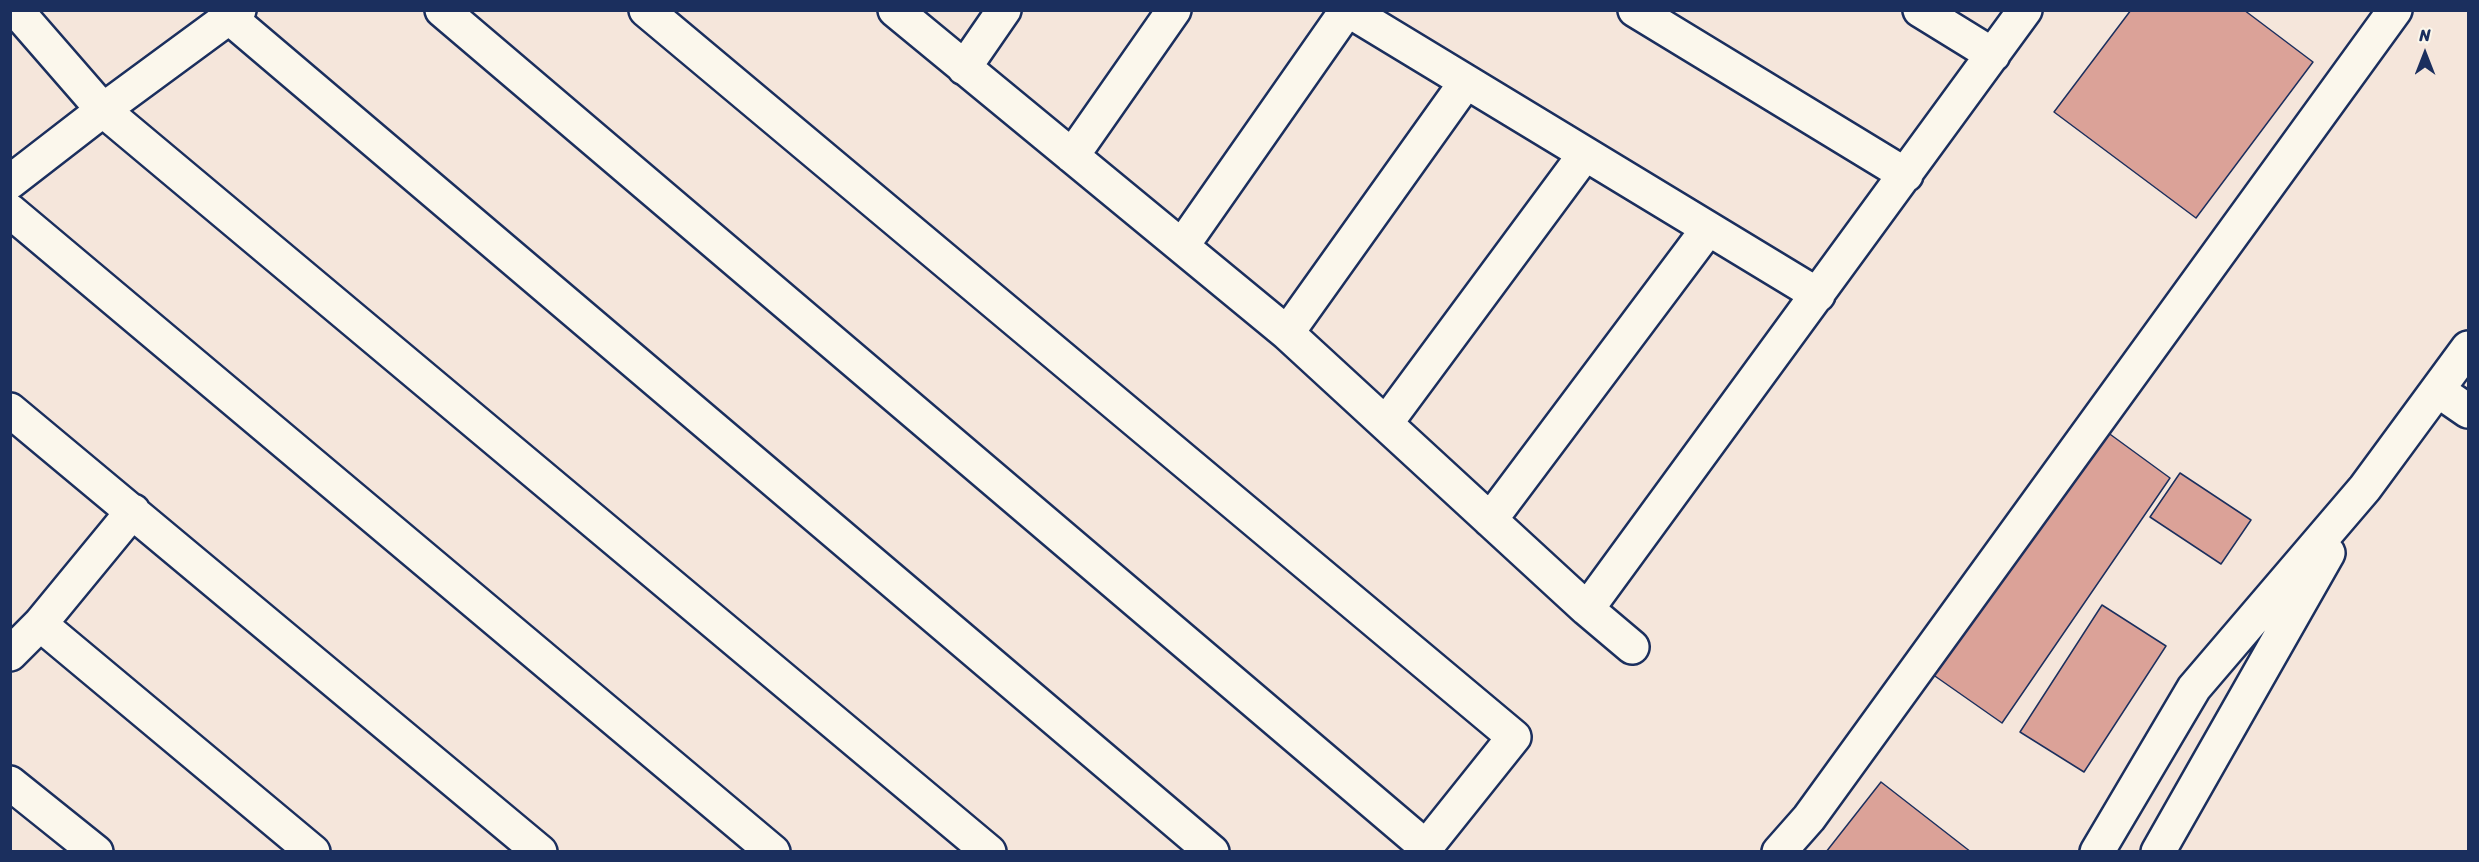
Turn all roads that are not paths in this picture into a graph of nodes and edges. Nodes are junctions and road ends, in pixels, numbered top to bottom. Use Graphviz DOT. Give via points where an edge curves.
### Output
graph roads {
  1 [pos="16,10"];
  2 [pos="442,10"];
  3 [pos="646,10"];
  4 [pos="895,10"];
  5 [pos="1004,10"];
  6 [pos="1174,10"];
  7 [pos="1348,10"];
  8 [pos="1635,10"];
  9 [pos="1920,10"];
  10 [pos="2025,10"];
  11 [pos="2395,10"];
  12 [pos="235,14"];
  13 [pos="1993,55"];
  14 [pos="964,68"];
  15 [pos="1466,82"];
  16 [pos="103,110"];
  17 [pos="1586,154"];
  18 [pos="1072,156"];
  19 [pos="1906,175"];
  20 [pos="10,182"];
  21 [pos="10,211"];
  22 [pos="1708,229"];
  23 [pos="1182,246"];
  24 [pos="1818,295"];
  25 [pos="1287,333"];
  26 [pos="2469,348"];
  27 [pos="2439,391"];
  28 [pos="2469,411"];
  29 [pos="13,416"];
  30 [pos="1386,423"];
  31 [pos="2365,488"];
  32 [pos="133,511"];
  33 [pos="1490,520"];
  34 [pos="1587,609"];
  35 [pos="40,624"];
  36 [pos="1632,647"];
  37 [pos="10,654"];
  38 [pos="10,783"];
  39 [pos="1424,850"];
  40 [pos="96,852"];
  41 [pos="313,852"];
  42 [pos="540,852"];
  43 [pos="773,852"];
  44 [pos="990,852"];
  45 [pos="1212,852"];
  46 [pos="1779,852"];
  47 [pos="2097,852"];
  48 [pos="2158,852"];
  1 -- 16 [label="street"];
  2 -- 39 [label="street"];
  3 -- 39 [label="street" via="1515,737"];
  4 -- 14 [label="street"];
  5 -- 14 [label="street"];
  6 -- 18 [label="street"];
  7 -- 15 [label="street"];
  7 -- 23 [label="street"];
  8 -- 19 [label="street"];
  9 -- 13 [label="street"];
  10 -- 13 [label="street"];
  11 -- 46 [label="street" via="1816,808"];
  12 -- 16 [label="street"];
  12 -- 45 [label="street"];
  13 -- 19 [label="street"];
  14 -- 18 [label="street"];
  15 -- 17 [label="street"];
  15 -- 25 [label="street"];
  16 -- 20 [label="street"];
  16 -- 44 [label="street"];
  17 -- 22 [label="street"];
  17 -- 30 [label="street"];
  18 -- 23 [label="street"];
  19 -- 24 [label="street"];
  21 -- 43 [label="street"];
  22 -- 24 [label="street"];
  22 -- 33 [label="street"];
  23 -- 25 [label="street"];
  24 -- 34 [label="street"];
  25 -- 30 [label="street"];
  26 -- 27 [label="street"];
  27 -- 28 [label="street"];
  27 -- 31 [label="street"];
  29 -- 32 [label="street"];
  30 -- 33 [label="street"];
  31 -- 47 [label="street" via="2194,688"];
  31 -- 48 [label="street"];
  32 -- 35 [label="street"];
  32 -- 42 [label="street"];
  33 -- 34 [label="street"];
  34 -- 36 [label="street"];
  35 -- 37 [label="street"];
  35 -- 41 [label="street"];
  38 -- 40 [label="street"];
}
